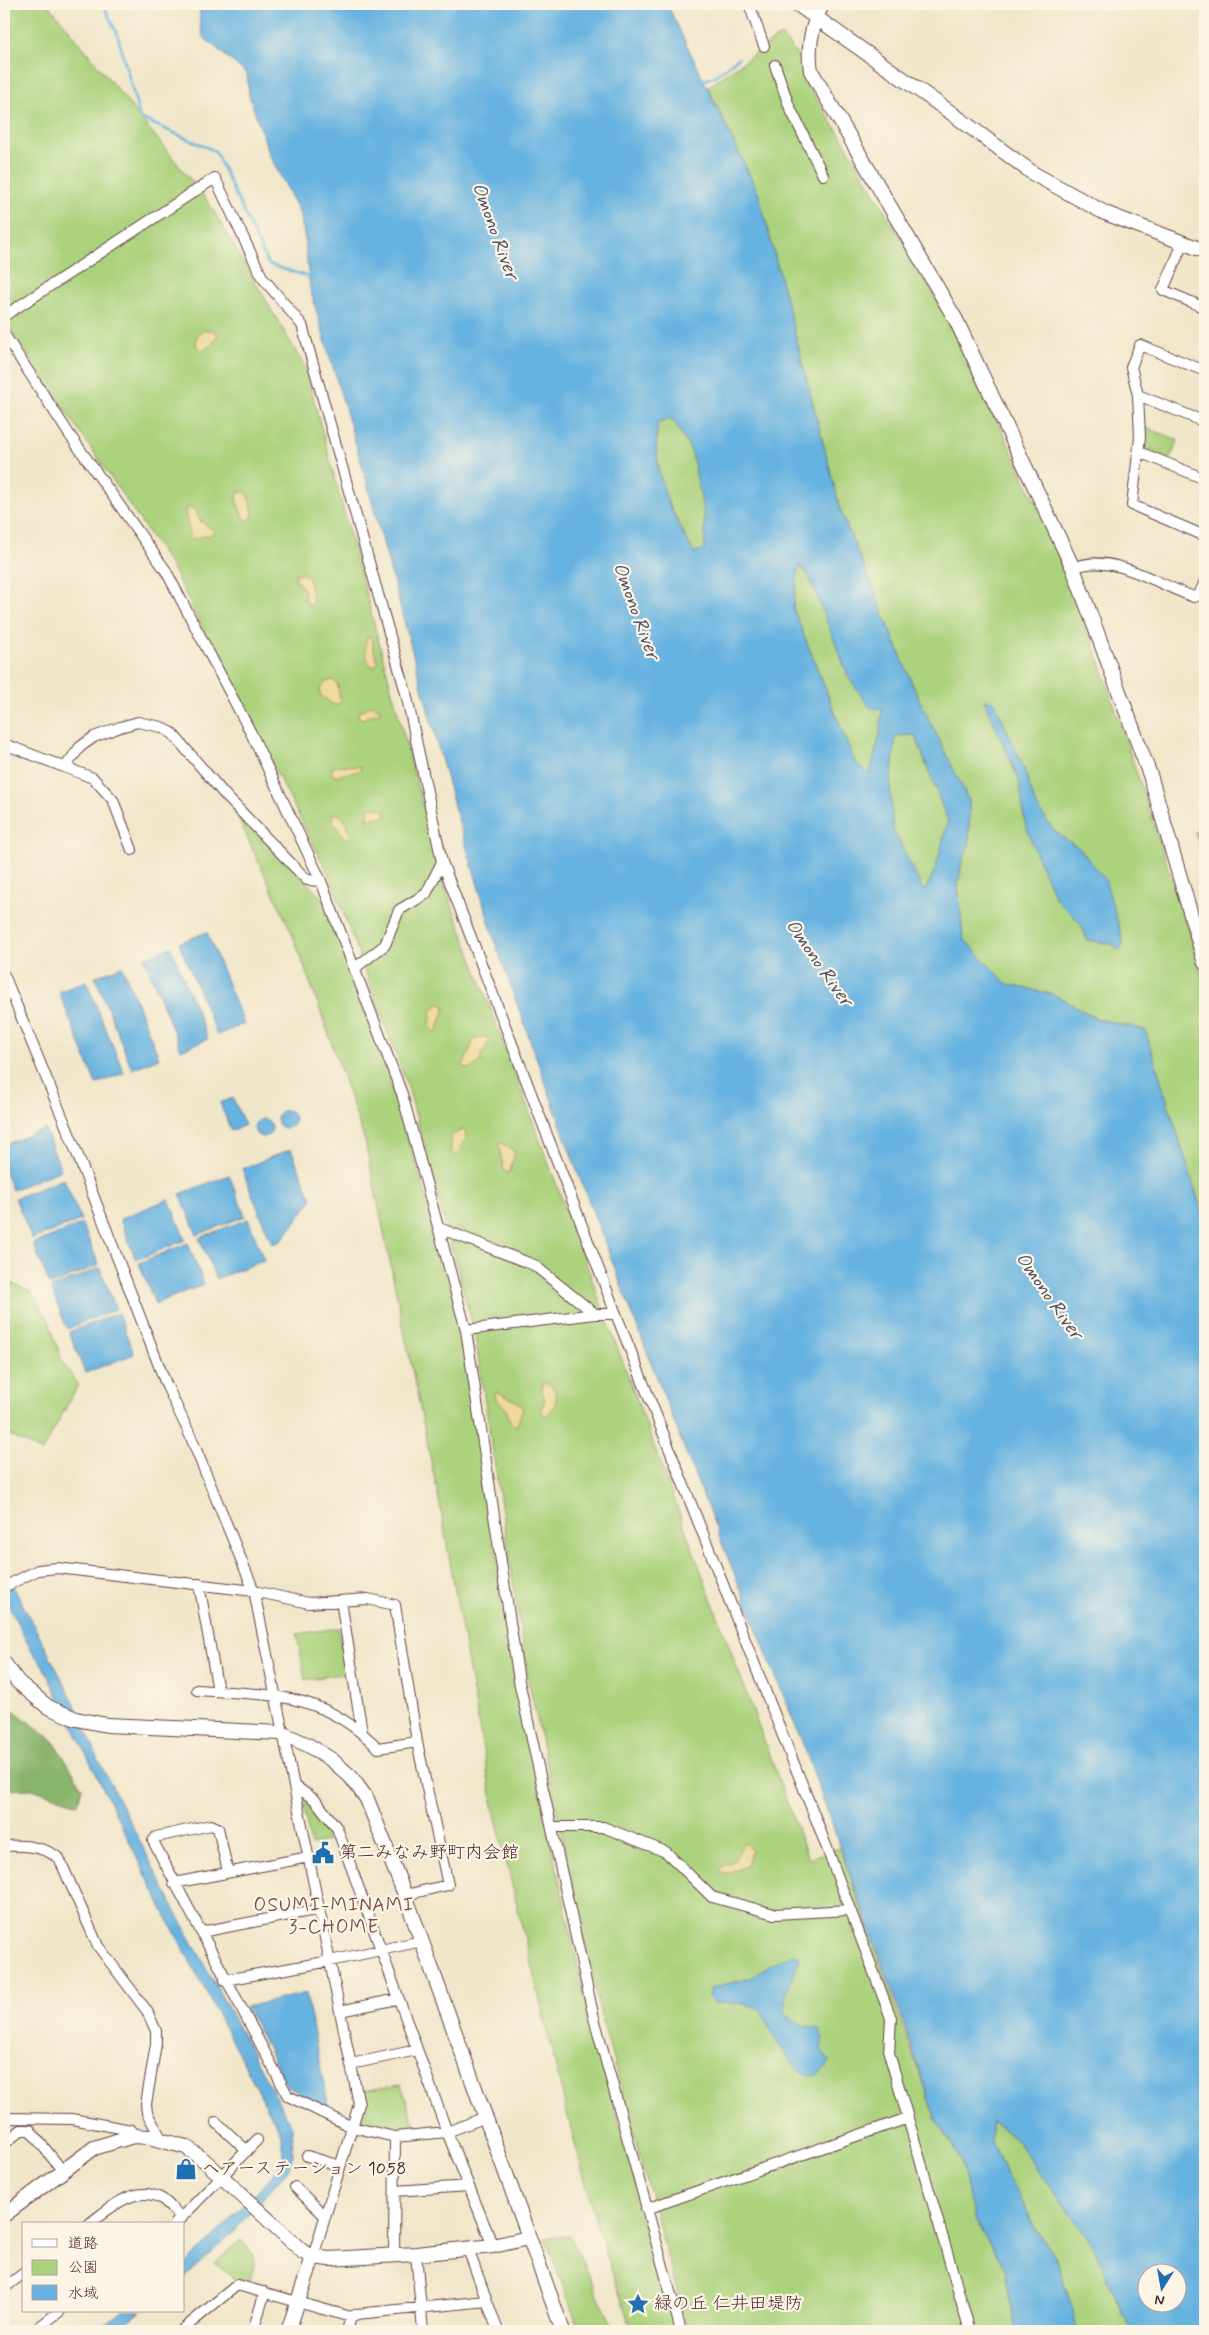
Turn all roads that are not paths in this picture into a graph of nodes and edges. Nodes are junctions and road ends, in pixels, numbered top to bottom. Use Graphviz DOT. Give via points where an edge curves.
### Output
graph roads {
  1 [pos="749,4"];
  2 [pos="822,4"];
  3 [pos="805,10"];
  4 [pos="764,46"];
  5 [pos="775,65"];
  6 [pos="823,175"];
  7 [pos="1183,243"];
  8 [pos="1205,252"];
  9 [pos="1205,308"];
  10 [pos="4,316"];
  11 [pos="4,334"];
  12 [pos="1205,371"];
  13 [pos="1138,395"];
  14 [pos="1205,422"];
  15 [pos="1139,452"];
  16 [pos="1205,480"];
  17 [pos="1205,536"];
  18 [pos="1073,568"];
  19 [pos="1205,581"];
  20 [pos="4,744"];
  21 [pos="66,766"];
  22 [pos="132,850"];
  23 [pos="442,862"];
  24 [pos="321,881"];
  25 [pos="1205,963"];
  26 [pos="355,968"];
  27 [pos="4,975"];
  28 [pos="439,1228"];
  29 [pos="595,1314"];
  30 [pos="616,1314"];
  31 [pos="466,1330"];
  32 [pos="199,1584"];
  33 [pos="7,1585"];
  34 [pos="254,1592"];
  35 [pos="341,1601"];
  36 [pos="4,1663"];
  37 [pos="197,1690"];
  38 [pos="218,1691"];
  39 [pos="274,1695"];
  40 [pos="362,1732"];
  41 [pos="281,1733"];
  42 [pos="417,1742"];
  43 [pos="295,1786"];
  44 [pos="552,1827"];
  45 [pos="4,1846"];
  46 [pos="309,1857"];
  47 [pos="228,1872"];
  48 [pos="174,1884"];
  49 [pos="405,1896"];
  50 [pos="320,1909"];
  51 [pos="850,1910"];
  52 [pos="201,1932"];
  53 [pos="422,1941"];
  54 [pos="380,1950"];
  55 [pos="330,1961"];
  56 [pos="225,1980"];
  57 [pos="398,1999"];
  58 [pos="340,2012"];
  59 [pos="417,2050"];
  60 [pos="351,2064"];
  61 [pos="486,2117"];
  62 [pos="4,2118"];
  63 [pos="26,2118"];
  64 [pos="908,2118"];
  65 [pos="216,2122"];
  66 [pos="352,2127"];
  67 [pos="26,2130"];
  68 [pos="447,2132"];
  69 [pos="138,2137"];
  70 [pos="395,2137"];
  71 [pos="162,2140"];
  72 [pos="256,2140"];
  73 [pos="4,2144"];
  74 [pos="247,2151"];
  75 [pos="307,2156"];
  76 [pos="340,2166"];
  77 [pos="62,2170"];
  78 [pos="222,2178"];
  79 [pos="468,2186"];
  80 [pos="295,2187"];
  81 [pos="395,2191"];
  82 [pos="646,2209"];
  83 [pos="4,2215"];
  84 [pos="325,2216"];
  85 [pos="178,2221"];
  86 [pos="92,2222"];
  87 [pos="528,2238"];
  88 [pos="493,2246"];
  89 [pos="468,2249"];
  90 [pos="416,2254"];
  91 [pos="394,2255"];
  92 [pos="313,2257"];
  93 [pos="22,2274"];
  94 [pos="4,2288"];
  95 [pos="265,2292"];
  96 [pos="487,2301"];
  97 [pos="297,2303"];
  98 [pos="421,2308"];
  99 [pos="59,2312"];
  100 [pos="351,2317"];
  101 [pos="34,2331"];
  102 [pos="181,2331"];
  103 [pos="253,2331"];
  104 [pos="288,2331"];
  105 [pos="347,2331"];
  106 [pos="423,2331"];
  107 [pos="498,2331"];
  108 [pos="563,2331"];
  109 [pos="680,2331"];
  110 [pos="970,2331"];
  1 -- 4 [label="street"];
  2 -- 3 [label="street"];
  3 -- 7 [label="street" via="1034,174 1106,213"];
  3 -- 18 [label="street" via="811,71 956,320"];
  5 -- 6 [label="street" via="789,106"];
  7 -- 8 [label="street"];
  7 -- 9 [label="street" via="1163,290"];
  10 -- 23 [label="street" via="214,178 262,277 302,326 406,693"];
  11 -- 24 [label="street" via="69,434 166,571 251,733"];
  12 -- 13 [label="street" via="1140,344 1131,367"];
  13 -- 14 [label="street"];
  13 -- 15 [label="street"];
  15 -- 16 [label="street"];
  15 -- 17 [label="street" via="1132,505"];
  18 -- 19 [label="street" via="1085,563 1116,566 1194,597 1201,592"];
  18 -- 25 [label="street" via="1150,775"];
  20 -- 21 [label="street"];
  21 -- 22 [label="street" via="92,778 113,800"];
  21 -- 24 [label="street" via="80,747 94,737 138,722 161,727 172,733 225,795 307,880"];
  23 -- 26 [label="street" via="426,894 399,910 385,945"];
  23 -- 30 [label="street"];
  24 -- 26 [label="street"];
  26 -- 28 [label="street" via="402,1094"];
  27 -- 34 [label="street" via="166,1384 190,1434"];
  28 -- 29 [label="street" via="534,1265"];
  28 -- 31 [label="street"];
  29 -- 30 [label="street"];
  29 -- 31 [label="street"];
  30 -- 51 [label="street"];
  31 -- 44 [label="street" via="519,1681"];
  32 -- 33 [label="street" via="57,1568 38,1570"];
  32 -- 34 [label="street"];
  32 -- 38 [label="street"];
  34 -- 35 [label="street" via="308,1604"];
  34 -- 39 [label="street"];
  35 -- 40 [label="street"];
  35 -- 42 [label="street" via="368,1600 395,1605"];
  36 -- 41 [label="street" via="18,1682 48,1707 76,1719 107,1725"];
  37 -- 38 [label="street"];
  38 -- 39 [label="street"];
  39 -- 40 [label="street" via="322,1707"];
  39 -- 41 [label="street"];
  40 -- 42 [label="street" via="378,1748"];
  41 -- 43 [label="street"];
  41 -- 49 [label="street" via="332,1760 351,1777 367,1799"];
  42 -- 49 [label="street" via="448,1885"];
  43 -- 46 [label="street"];
  43 -- 54 [label="street" via="315,1800 337,1828"];
  44 -- 51 [label="street" via="603,1827 666,1852 712,1897 729,1902 774,1914"];
  44 -- 82 [label="street" via="594,2018"];
  45 -- 71 [label="street" via="25,1845 48,1851 59,1858 98,1946 147,2012 156,2031 156,2044 146,2104"];
  46 -- 47 [label="street"];
  46 -- 50 [label="street"];
  47 -- 48 [label="street"];
  47 -- 48 [label="street" via="218,1828 211,1825 156,1837 153,1841"];
  48 -- 52 [label="street"];
  49 -- 53 [label="street"];
  50 -- 52 [label="street"];
  50 -- 55 [label="street"];
  51 -- 64 [label="street" via="890,2018 889,2052"];
  52 -- 56 [label="street"];
  53 -- 54 [label="street"];
  53 -- 61 [label="street"];
  54 -- 55 [label="street"];
  54 -- 57 [label="street"];
  55 -- 56 [label="street"];
  55 -- 58 [label="street"];
  56 -- 66 [label="street" via="288,2096"];
  57 -- 58 [label="street"];
  57 -- 59 [label="street"];
  58 -- 60 [label="street"];
  59 -- 60 [label="street"];
  59 -- 68 [label="street"];
  60 -- 66 [label="street" via="359,2104"];
  61 -- 68 [label="street"];
  61 -- 87 [label="street"];
  62 -- 63 [label="street"];
  63 -- 67 [label="street"];
  63 -- 69 [label="street" via="72,2119 131,2130"];
  64 -- 82 [label="street"];
  64 -- 110 [label="street"];
  65 -- 74 [label="street"];
  66 -- 70 [label="street"];
  66 -- 76 [label="street"];
  67 -- 73 [label="street" via="21,2130"];
  67 -- 77 [label="street" via="30,2130"];
  68 -- 70 [label="street"];
  68 -- 79 [label="street"];
  69 -- 71 [label="street"];
  69 -- 77 [label="street" via="94,2148"];
  70 -- 81 [label="street"];
  71 -- 78 [label="street" via="186,2147"];
  72 -- 74 [label="street"];
  74 -- 78 [label="street"];
  75 -- 76 [label="street"];
  76 -- 84 [label="street"];
  77 -- 83 [label="street"];
  78 -- 85 [label="street"];
  78 -- 92 [label="street"];
  79 -- 81 [label="street"];
  79 -- 88 [label="street"];
  80 -- 84 [label="street"];
  81 -- 91 [label="street"];
  82 -- 109 [label="street"];
  84 -- 92 [label="street"];
  85 -- 86 [label="street" via="161,2199 143,2194 125,2198"];
  87 -- 88 [label="street"];
  87 -- 108 [label="street"];
  88 -- 89 [label="street"];
  89 -- 90 [label="street"];
  89 -- 96 [label="street"];
  90 -- 91 [label="street"];
  90 -- 98 [label="street"];
  91 -- 92 [label="street"];
  92 -- 97 [label="street"];
  93 -- 94 [label="street"];
  95 -- 97 [label="street"];
  95 -- 102 [label="street" via="237,2285"];
  95 -- 103 [label="street"];
  96 -- 98 [label="street"];
  96 -- 107 [label="street"];
  97 -- 100 [label="street"];
  97 -- 104 [label="street"];
  98 -- 100 [label="street"];
  98 -- 106 [label="street"];
  99 -- 101 [label="street"];
  100 -- 105 [label="street"];
}
